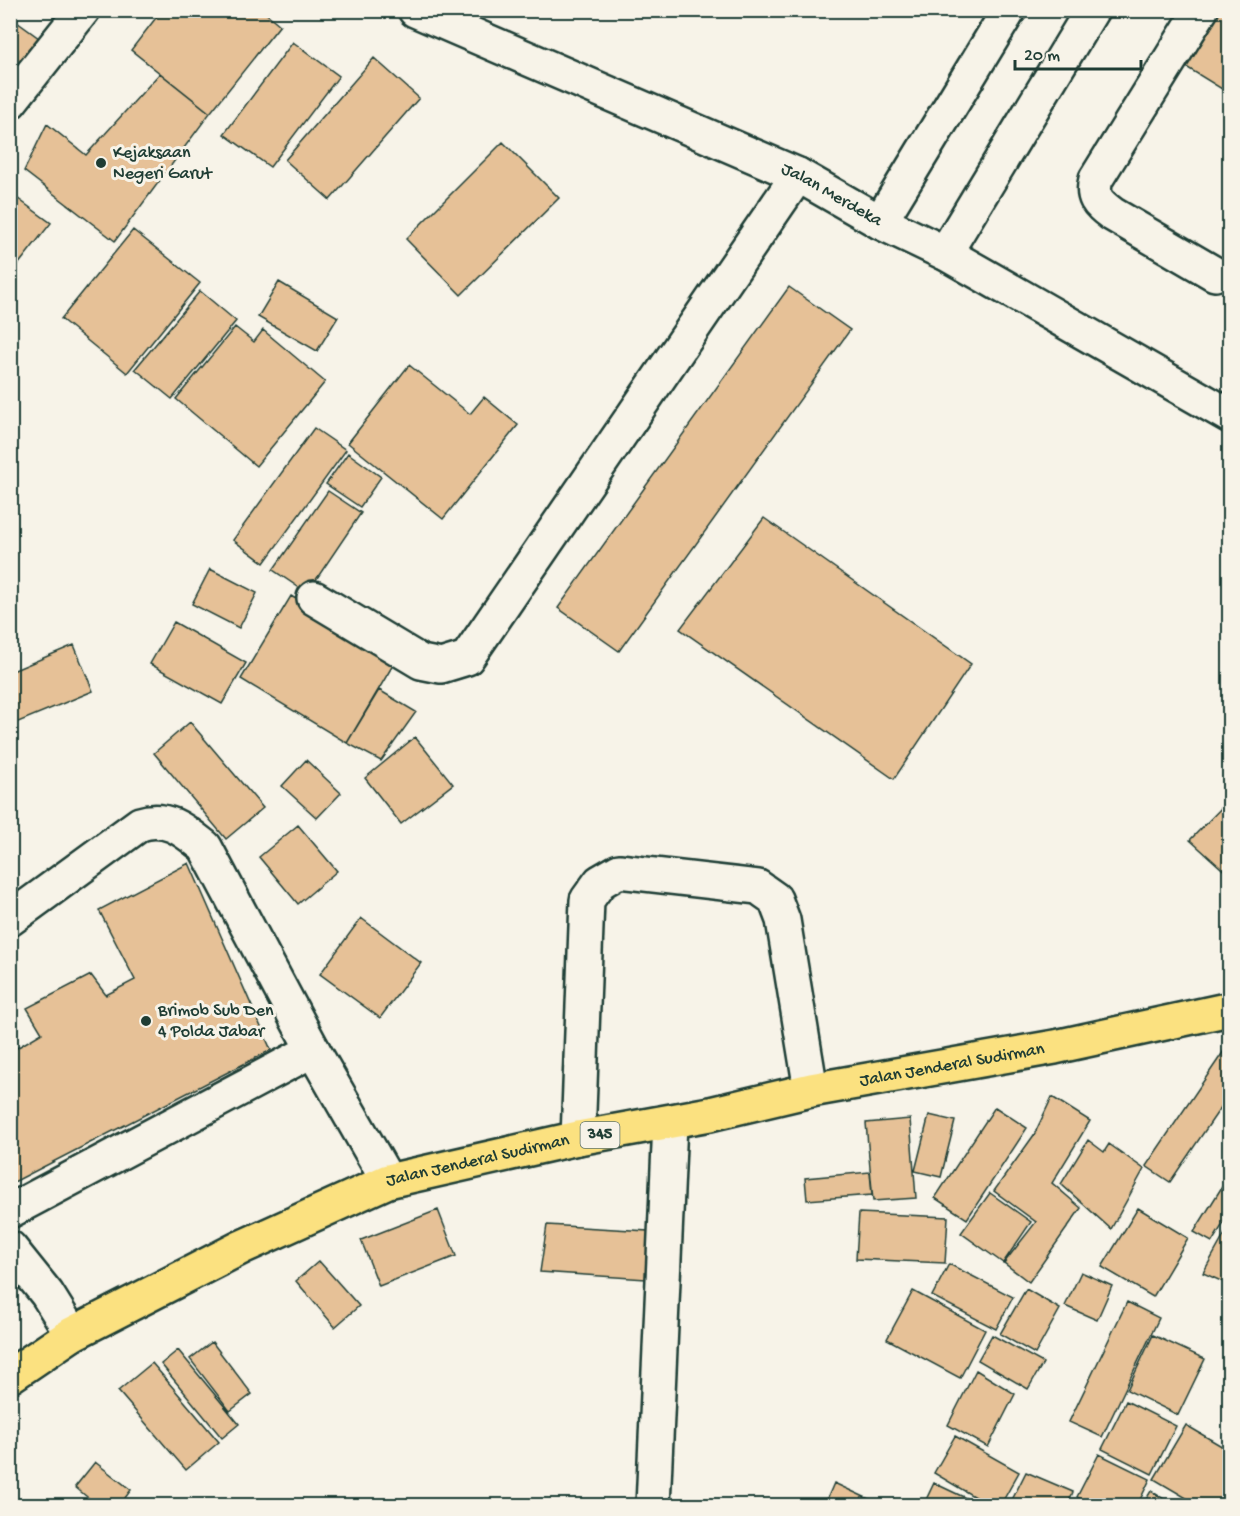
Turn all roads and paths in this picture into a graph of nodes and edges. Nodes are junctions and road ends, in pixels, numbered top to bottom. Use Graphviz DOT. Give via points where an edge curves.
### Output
graph roads {
  1 [pos="84,10"];
  2 [pos="415,10"];
  3 [pos="1009,10"];
  4 [pos="1092,10"];
  5 [pos="1201,10"];
  6 [pos="10,102"];
  7 [pos="798,175"];
  8 [pos="880,222"];
  9 [pos="945,253"];
  10 [pos="1215,274"];
  11 [pos="1230,416"];
  12 [pos="314,598"];
  13 [pos="10,919"];
  14 [pos="1230,1009"];
  15 [pos="313,1050"];
  16 [pos="811,1090"];
  17 [pos="670,1123"];
  18 [pos="578,1138"];
  19 [pos="388,1181"];
  20 [pos="10,1211"];
  21 [pos="10,1248"];
  22 [pos="72,1334"];
  23 [pos="10,1376"];
  24 [pos="653,1506"];
  1 -- 6 [label="street"];
  2 -- 7 [label="street, Jalan Merdeka"];
  3 -- 8 [label="street"];
  4 -- 9 [label="street"];
  5 -- 10 [label="street" via="1096,179 1094,189 1101,206 1112,214"];
  7 -- 8 [label="street, Jalan Merdeka"];
  7 -- 12 [label="street" via="467,658 441,666 421,662"];
  8 -- 9 [label="street, Jalan Merdeka"];
  9 -- 11 [label="street, Jalan Merdeka"];
  13 -- 15 [label="street" via="140,824 164,821 205,847"];
  14 -- 16 [label="main road, Jalan Jenderal Sudirman / 345" via="1055,1047"];
  15 -- 19 [label="street"];
  15 -- 20 [label="street"];
  16 -- 17 [label="main road, Jalan Jenderal Sudirman / 345"];
  16 -- 18 [label="street" via="783,920 775,899 758,887 619,871 600,882 587,900"];
  17 -- 18 [label="main road, Jalan Jenderal Sudirman / 345"];
  17 -- 24 [label="street"];
  18 -- 19 [label="main road, Jalan Jenderal Sudirman / 345"];
  19 -- 22 [label="main road, Jalan Jenderal Sudirman / 345" via="242,1247"];
  21 -- 22 [label="street" via="47,1294"];
  22 -- 23 [label="main road, Jalan Jenderal Sudirman / 345"];
}
